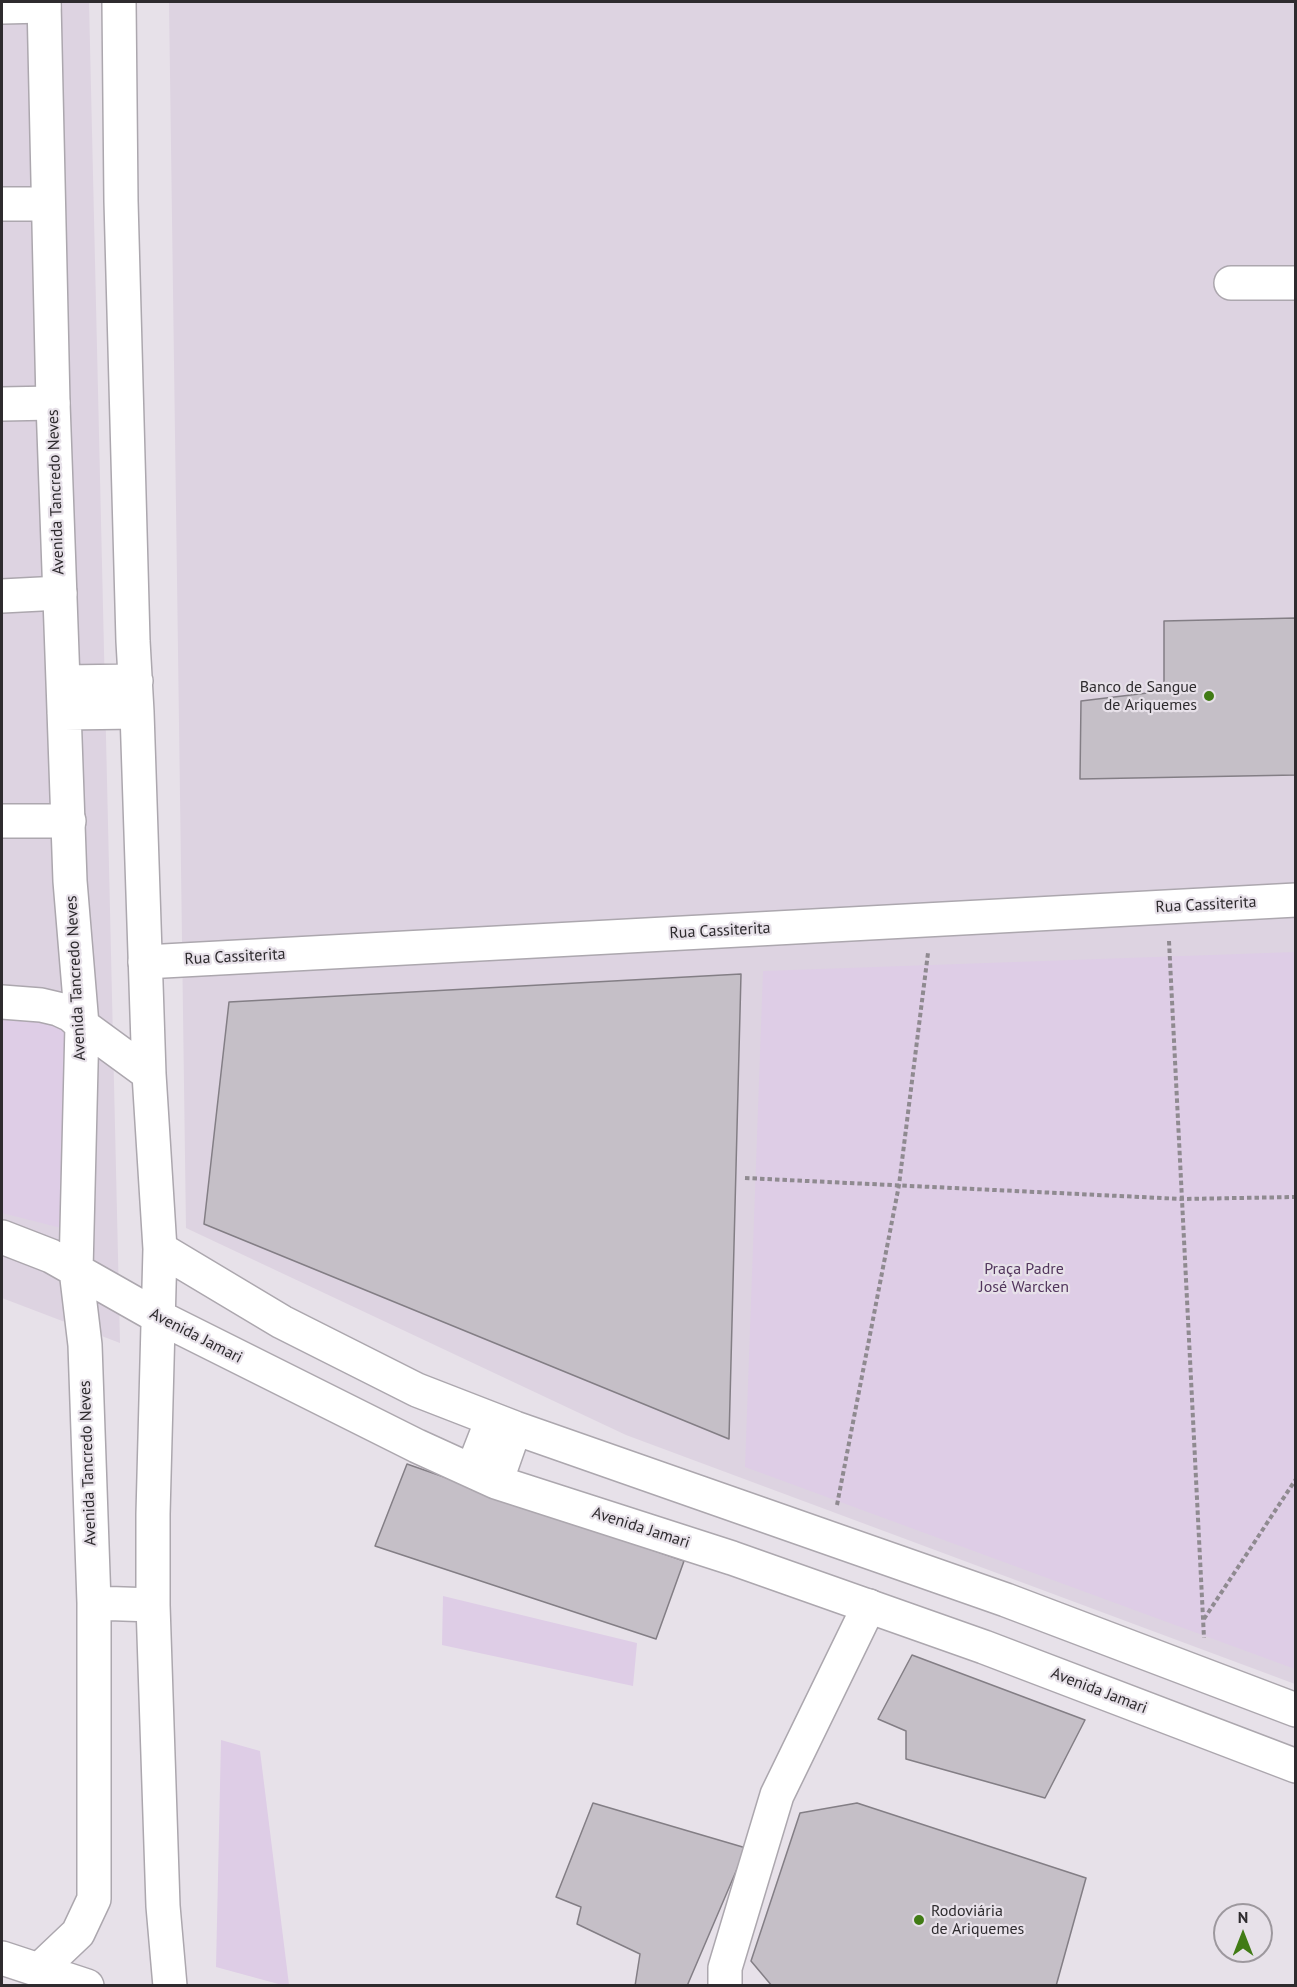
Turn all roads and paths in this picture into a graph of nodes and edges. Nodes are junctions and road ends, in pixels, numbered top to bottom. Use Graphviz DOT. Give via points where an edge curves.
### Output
graph roads {
  1 [pos="118,2"];
  2 [pos="44,4"];
  3 [pos="2,7"];
  4 [pos="2,204"];
  5 [pos="48,204"];
  6 [pos="1231,283"];
  7 [pos="1296,283"];
  8 [pos="53,403"];
  9 [pos="2,404"];
  10 [pos="60,593"];
  11 [pos="2,596"];
  12 [pos="136,697"];
  13 [pos="63,698"];
  14 [pos="2,821"];
  15 [pos="69,821"];
  16 [pos="1296,900"];
  17 [pos="1167,907"];
  18 [pos="932,920"];
  19 [pos="145,962"];
  20 [pos="2,1002"];
  21 [pos="82,1026"];
  22 [pos="149,1074"];
  23 [pos="745,1178"];
  24 [pos="898,1185"];
  25 [pos="1296,1197"];
  26 [pos="1182,1199"];
  27 [pos="4,1240"];
  28 [pos="160,1249"];
  29 [pos="76,1270"];
  30 [pos="157,1316"];
  31 [pos="503,1424"];
  32 [pos="484,1477"];
  33 [pos="1296,1479"];
  34 [pos="831,1539"];
  35 [pos="94,1603"];
  36 [pos="153,1605"];
  37 [pos="869,1606"];
  38 [pos="1203,1620"];
  39 [pos="1206,1676"];
  40 [pos="1296,1710"];
  41 [pos="1296,1766"];
  42 [pos="2,1958"];
  43 [pos="39,1970"];
  44 [pos="87,1986"];
  45 [pos="170,1986"];
  46 [pos="724,1986"];
  1 -- 12 [label="main road"];
  2 -- 3 [label="main road"];
  2 -- 5 [label="main road, Avenida Tancredo Neves"];
  4 -- 5 [label="main road"];
  5 -- 8 [label="main road, Avenida Tancredo Neves"];
  6 -- 7 [label="main road"];
  8 -- 9 [label="main road"];
  8 -- 10 [label="main road, Avenida Tancredo Neves"];
  10 -- 11 [label="main road"];
  10 -- 13 [label="main road, Avenida Tancredo Neves"];
  12 -- 13 [label="main road"];
  12 -- 19 [label="main road"];
  13 -- 15 [label="main road, Avenida Tancredo Neves"];
  14 -- 15 [label="main road"];
  15 -- 21 [label="main road, Avenida Tancredo Neves"];
  16 -- 17 [label="main road, Rua Cassiterita"];
  17 -- 18 [label="main road, Rua Cassiterita"];
  17 -- 26 [label="path"];
  18 -- 19 [label="main road, Rua Cassiterita"];
  18 -- 24 [label="path"];
  19 -- 22 [label="main road"];
  20 -- 21 [label="main road" via="58,1009"];
  21 -- 22 [label="main road"];
  21 -- 29 [label="main road, Avenida Tancredo Neves"];
  22 -- 28 [label="main road"];
  23 -- 24 [label="path"];
  24 -- 26 [label="path"];
  24 -- 34 [label="path"];
  25 -- 26 [label="path"];
  26 -- 38 [label="path"];
  27 -- 29 [label="main road, Avenida Jamari" via="51,1256"];
  28 -- 30 [label="main road"];
  28 -- 31 [label="main road" via="282,1322 417,1390"];
  29 -- 30 [label="main road, Avenida Jamari"];
  29 -- 35 [label="main road, Avenida Tancredo Neves" via="85,1345"];
  30 -- 32 [label="main road, Avenida Jamari"];
  30 -- 36 [label="main road"];
  31 -- 32 [label="main road"];
  31 -- 34 [label="main road"];
  32 -- 37 [label="main road, Avenida Jamari"];
  33 -- 38 [label="path"];
  34 -- 39 [label="main road"];
  35 -- 36 [label="main road"];
  35 -- 43 [label="main road, Avenida Tancredo Neves" via="94,1899 78,1933"];
  36 -- 45 [label="main road" via="163,1906"];
  37 -- 41 [label="main road, Avenida Jamari"];
  37 -- 46 [label="main road" via="777,1795 724,1968"];
  38 -- 39 [label="path"];
  39 -- 40 [label="main road"];
  42 -- 43 [label="main road"];
  43 -- 44 [label="main road"];
}
